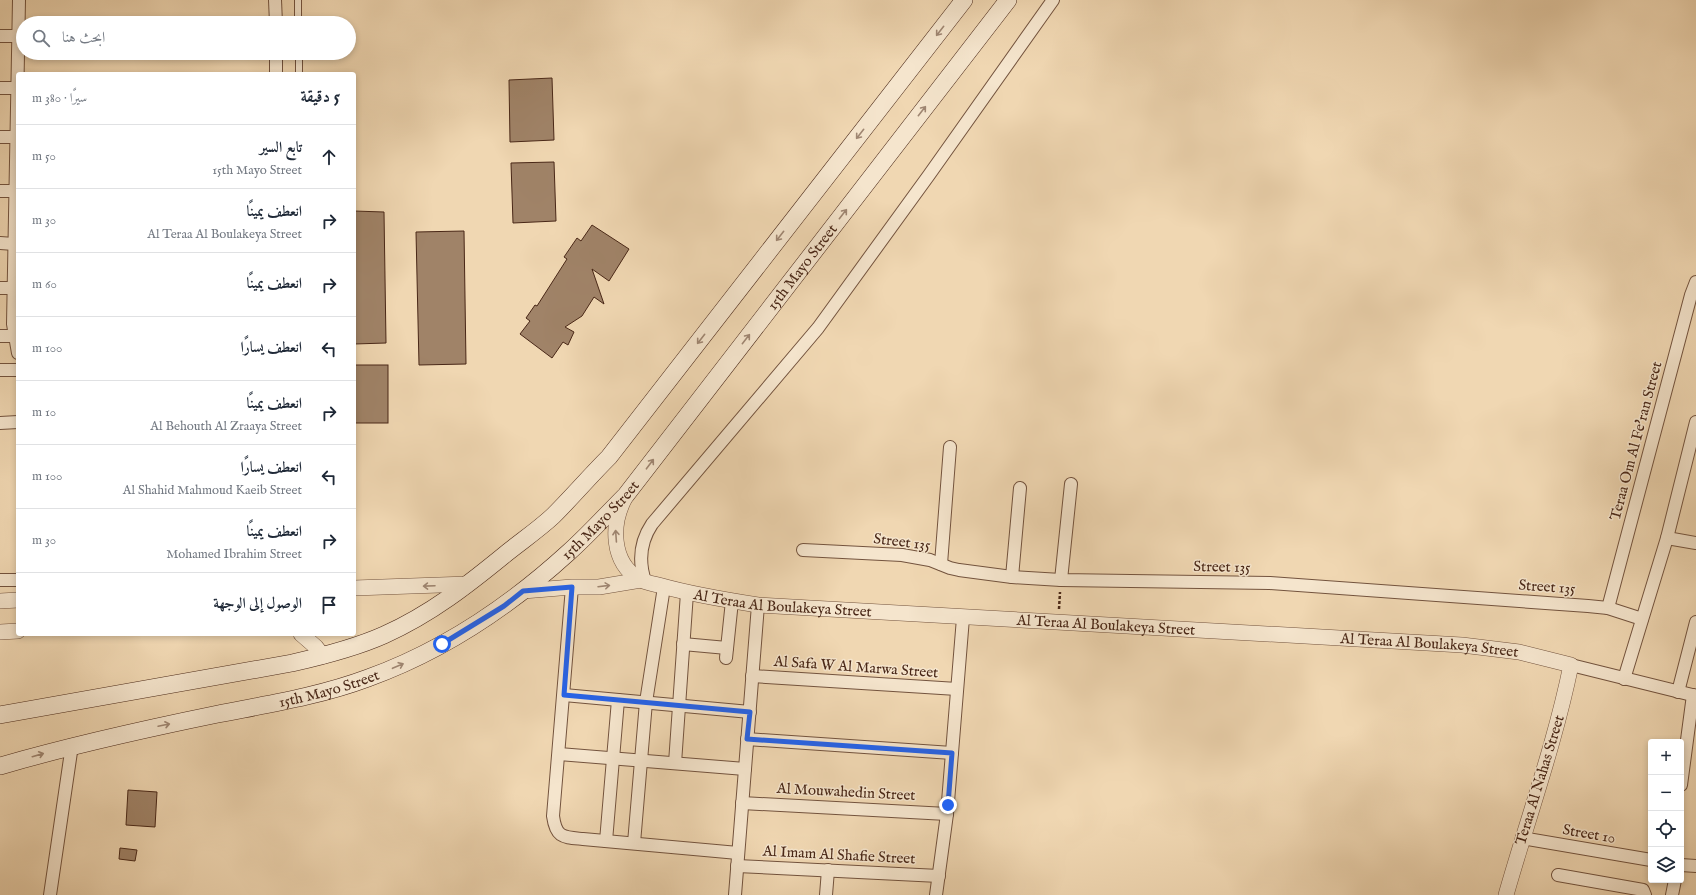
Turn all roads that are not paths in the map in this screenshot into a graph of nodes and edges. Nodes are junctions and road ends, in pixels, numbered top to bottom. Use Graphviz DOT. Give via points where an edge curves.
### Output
graph roads {
  1 [pos="19,0"];
  2 [pos="275,0"];
  3 [pos="298,0"];
  4 [pos="964,0"];
  5 [pos="1008,0"];
  6 [pos="1053,0"];
  7 [pos="19,16"];
  8 [pos="276,16"];
  9 [pos="298,16"];
  10 [pos="16,34"];
  11 [pos="0,36"];
  12 [pos="19,60"];
  13 [pos="276,60"];
  14 [pos="299,60"];
  15 [pos="18,72"];
  16 [pos="276,72"];
  17 [pos="299,72"];
  18 [pos="0,88"];
  19 [pos="16,88"];
  20 [pos="16,133"];
  21 [pos="0,137"];
  22 [pos="16,162"];
  23 [pos="0,191"];
  24 [pos="15,191"];
  25 [pos="16,214"];
  26 [pos="0,244"];
  27 [pos="14,244"];
  28 [pos="16,266"];
  29 [pos="1696,282"];
  30 [pos="0,288"];
  31 [pos="14,288"];
  32 [pos="15,328"];
  33 [pos="0,336"];
  34 [pos="0,370"];
  35 [pos="16,370"];
  36 [pos="16,422"];
  37 [pos="0,423"];
  38 [pos="1696,423"];
  39 [pos="950,447"];
  40 [pos="1072,484"];
  41 [pos="1020,488"];
  42 [pos="626,495"];
  43 [pos="1667,538"];
  44 [pos="1696,543"];
  45 [pos="802,550"];
  46 [pos="941,564"];
  47 [pos="1012,576"];
  48 [pos="0,580"];
  49 [pos="16,580"];
  50 [pos="1061,580"];
  51 [pos="643,581"];
  52 [pos="468,584"];
  53 [pos="356,587"];
  54 [pos="572,587"];
  55 [pos="664,587"];
  56 [pos="523,591"];
  57 [pos="687,593"];
  58 [pos="16,600"];
  59 [pos="732,601"];
  60 [pos="0,602"];
  61 [pos="758,605"];
  62 [pos="1613,610"];
  63 [pos="1636,617"];
  64 [pos="963,618"];
  65 [pos="1696,622"];
  66 [pos="16,631"];
  67 [pos="0,632"];
  68 [pos="303,636"];
  69 [pos="683,644"];
  70 [pos="323,656"];
  71 [pos="1571,665"];
  72 [pos="752,676"];
  73 [pos="1624,679"];
  74 [pos="958,689"];
  75 [pos="1678,692"];
  76 [pos="564,695"];
  77 [pos="1694,696"];
  78 [pos="618,700"];
  79 [pos="646,702"];
  80 [pos="679,705"];
  81 [pos="750,712"];
  82 [pos="0,714"];
  83 [pos="747,739"];
  84 [pos="72,745"];
  85 [pos="952,753"];
  86 [pos="558,754"];
  87 [pos="613,758"];
  88 [pos="641,760"];
  89 [pos="675,763"];
  90 [pos="0,766"];
  91 [pos="745,769"];
  92 [pos="1682,775"];
  93 [pos="742,803"];
  94 [pos="947,814"];
  95 [pos="1522,838"];
  96 [pos="606,841"];
  97 [pos="634,843"];
  98 [pos="738,853"];
  99 [pos="1648,859"];
  100 [pos="1684,865"];
  101 [pos="737,866"];
  102 [pos="1696,866"];
  103 [pos="828,870"];
  104 [pos="939,876"];
  105 [pos="1558,876"];
  106 [pos="1674,883"];
  107 [pos="50,895"];
  108 [pos="735,895"];
  109 [pos="826,895"];
  110 [pos="936,895"];
  111 [pos="1506,895"];
  112 [pos="1645,895"];
  113 [pos="1672,895"];
  1 -- 7 [label="street"];
  2 -- 8 [label="street"];
  3 -- 9 [label="lane"];
  4 -- 52 [label="main road, 15th Mayo Street, one-way" via="609,457 552,517"];
  42 -- 5 [label="main road, 15th Mayo Street, one-way"];
  6 -- 51 [label="street" via="818,328 652,524 640,551"];
  10 -- 11 [label="street"];
  12 -- 15 [label="street"];
  13 -- 16 [label="street"];
  14 -- 17 [label="lane"];
  18 -- 19 [label="street"];
  20 -- 21 [label="street"];
  22 -- 24 [label="street"];
  23 -- 24 [label="street"];
  24 -- 25 [label="street"];
  25 -- 27 [label="street"];
  26 -- 27 [label="street"];
  27 -- 28 [label="street"];
  28 -- 31 [label="street"];
  29 -- 62 [label="street, Teraa Om Al Fe'ran Street"];
  30 -- 31 [label="street"];
  31 -- 32 [label="street"];
  32 -- 33 [label="street"];
  34 -- 35 [label="street"];
  36 -- 37 [label="street"];
  38 -- 43 [label="street"];
  39 -- 46 [label="street"];
  40 -- 50 [label="street"];
  41 -- 47 [label="street"];
  51 -- 42 [label="street, Al Teraa Al Boulakeya Street, one-way" via="631,573 624,564 616,541 617,517"];
  42 -- 56 [label="main road, 15th Mayo Street" via="570,551"];
  43 -- 44 [label="street"];
  43 -- 63 [label="street"];
  45 -- 46 [label="street, Street 135" via="902,555"];
  46 -- 47 [label="street, Street 135" via="959,570"];
  47 -- 50 [label="street, Street 135"];
  48 -- 49 [label="street"];
  50 -- 62 [label="street, Street 135" via="1270,583"];
  54 -- 51 [label="street, Al Teraa Al Boulakeya Street, one-way" via="599,587"];
  51 -- 55 [label="street, Al Teraa Al Boulakeya Street"];
  52 -- 53 [label="street, one-way"];
  52 -- 70 [label="main road, 15th Mayo Street" via="441,605 407,624 354,647"];
  54 -- 56 [label="street, Al Teraa Al Boulakeya Street"];
  54 -- 76 [label="street"];
  55 -- 57 [label="street, Al Teraa Al Boulakeya Street"];
  55 -- 79 [label="street"];
  84 -- 56 [label="main road, 15th Mayo Street, one-way" via="331,691 406,663 504,606"];
  57 -- 59 [label="street, Al Teraa Al Boulakeya Street"];
  57 -- 69 [label="street"];
  58 -- 60 [label="street"];
  59 -- 61 [label="street, Al Teraa Al Boulakeya Street"];
  59 -- 69 [label="street" via="726,653"];
  61 -- 64 [label="street, Al Teraa Al Boulakeya Street"];
  61 -- 72 [label="street"];
  62 -- 63 [label="street, Street 135"];
  63 -- 73 [label="street"];
  64 -- 71 [label="street, Al Teraa Al Boulakeya Street" via="1462,645 1519,652"];
  64 -- 74 [label="street"];
  65 -- 75 [label="street"];
  66 -- 67 [label="street"];
  68 -- 70 [label="street"];
  69 -- 80 [label="street"];
  70 -- 82 [label="main road, 15th Mayo Street"];
  71 -- 73 [label="street"];
  71 -- 95 [label="street, Teraa Al Nahas Street" via="1550,752"];
  72 -- 74 [label="street, Al Safa W Al Marwa Street"];
  72 -- 81 [label="street"];
  73 -- 75 [label="street"];
  74 -- 85 [label="street"];
  75 -- 77 [label="street"];
  76 -- 78 [label="street"];
  76 -- 86 [label="street"];
  77 -- 92 [label="street"];
  78 -- 79 [label="street"];
  78 -- 87 [label="street"];
  79 -- 80 [label="street"];
  79 -- 88 [label="street"];
  80 -- 81 [label="street"];
  80 -- 89 [label="street"];
  81 -- 83 [label="street"];
  83 -- 85 [label="street"];
  83 -- 91 [label="street"];
  90 -- 84 [label="main road, 15th Mayo Street, one-way"];
  84 -- 107 [label="street"];
  85 -- 94 [label="street"];
  86 -- 87 [label="street"];
  86 -- 96 [label="street" via="554,828 560,834 569,837"];
  87 -- 88 [label="street"];
  87 -- 96 [label="street"];
  88 -- 89 [label="street"];
  88 -- 97 [label="street"];
  89 -- 91 [label="street"];
  91 -- 93 [label="street"];
  93 -- 94 [label="street, Al Mouwahedin Street"];
  93 -- 98 [label="street"];
  94 -- 104 [label="street"];
  95 -- 99 [label="street, Street 10"];
  95 -- 111 [label="street, Teraa Al Nahas Street"];
  96 -- 97 [label="street"];
  97 -- 98 [label="street"];
  98 -- 101 [label="street"];
  100 -- 102 [label="street"];
  101 -- 103 [label="street, Al Imam Al Shafie Street"];
  101 -- 108 [label="street"];
  103 -- 104 [label="street, Al Imam Al Shafie Street"];
  103 -- 109 [label="street"];
  104 -- 110 [label="street"];
  105 -- 112 [label="street" via="1643,890"];
  106 -- 113 [label="street"];
}
